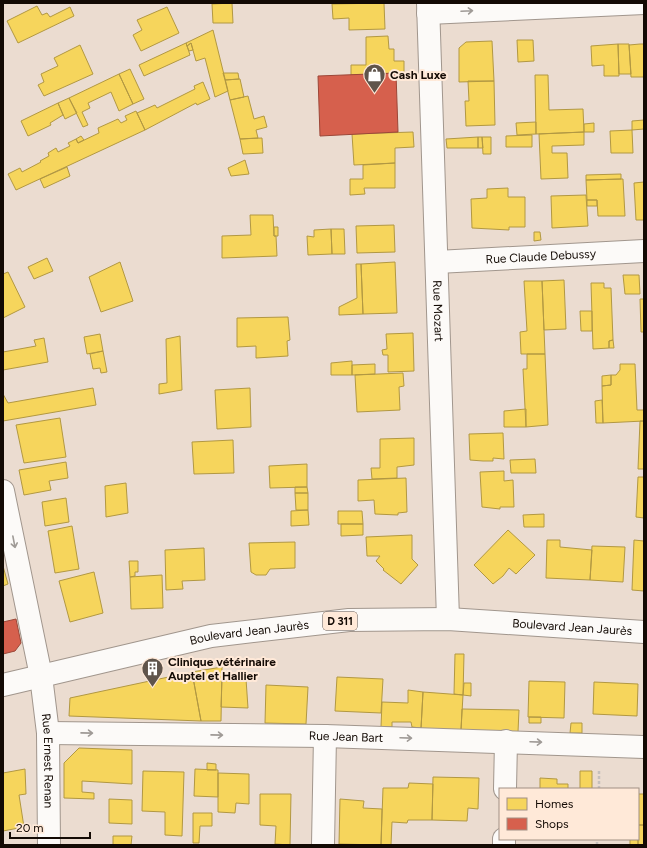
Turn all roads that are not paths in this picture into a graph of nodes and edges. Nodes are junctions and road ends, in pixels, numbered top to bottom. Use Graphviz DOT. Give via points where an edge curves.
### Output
graph roads {
  1 [pos="644,3"];
  2 [pos="428,8"];
  3 [pos="644,251"];
  4 [pos="437,262"];
  5 [pos="3,490"];
  6 [pos="448,619"];
  7 [pos="644,632"];
  8 [pos="41,676"];
  9 [pos="3,685"];
  10 [pos="48,733"];
  11 [pos="325,736"];
  12 [pos="506,741"];
  13 [pos="644,747"];
  14 [pos="505,788"];
  15 [pos="49,845"];
  16 [pos="323,845"];
  2 -- 1 [label="street, one-way"];
  2 -- 4 [label="street, Rue Mozart"];
  3 -- 4 [label="street, Rue Claude Debussy"];
  4 -- 6 [label="street, Rue Mozart"];
  5 -- 8 [label="street, Rue Ernest Renan, one-way"];
  6 -- 7 [label="street, Boulevard Jean Jaurès / D 311"];
  6 -- 8 [label="street, Boulevard Jean Jaurès / D 311" via="349,620 211,636"];
  8 -- 9 [label="street, Boulevard Jean Jaurès / D 311"];
  8 -- 10 [label="street, Rue Ernest Renan"];
  10 -- 11 [label="street, Rue Jean Bart, one-way"];
  10 -- 15 [label="street, Rue Ernest Renan"];
  11 -- 12 [label="street, Rue Jean Bart, one-way"];
  11 -- 16 [label="street"];
  12 -- 13 [label="street, Rue Jean Bart, one-way"];
  12 -- 14 [label="street"];
}
